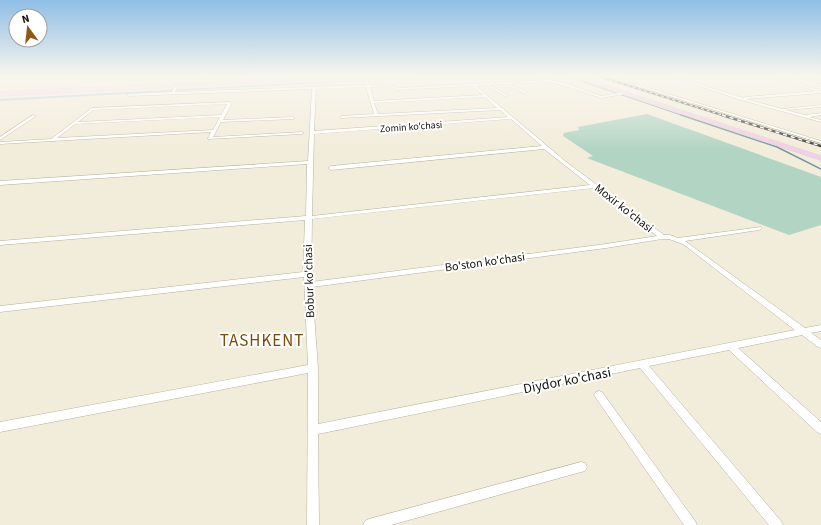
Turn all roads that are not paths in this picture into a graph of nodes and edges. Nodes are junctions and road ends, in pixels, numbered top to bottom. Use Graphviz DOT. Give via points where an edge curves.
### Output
graph roads {
  1 [pos="312,100"];
  2 [pos="401,100"];
  3 [pos="491,100"];
  4 [pos="640,100"];
  5 [pos="652,100"];
  6 [pos="686,100"];
  7 [pos="748,100"];
  8 [pos="373,102"];
  9 [pos="821,106"];
  10 [pos="500,109"];
  11 [pos="778,109"];
  12 [pos="821,114"];
  13 [pos="376,115"];
  14 [pos="34,116"];
  15 [pos="222,116"];
  16 [pos="802,116"];
  17 [pos="342,117"];
  18 [pos="293,118"];
  19 [pos="512,118"];
  20 [pos="219,121"];
  21 [pos="821,122"];
  22 [pos="74,123"];
  23 [pos="214,131"];
  24 [pos="307,133"];
  25 [pos="0,139"];
  26 [pos="52,140"];
  27 [pos="821,142"];
  28 [pos="0,143"];
  29 [pos="546,147"];
  30 [pos="821,157"];
  31 [pos="310,162"];
  32 [pos="331,168"];
  33 [pos="0,183"];
  34 [pos="596,186"];
  35 [pos="308,218"];
  36 [pos="759,228"];
  37 [pos="662,237"];
  38 [pos="678,240"];
  39 [pos="0,243"];
  40 [pos="307,274"];
  41 [pos="309,285"];
  42 [pos="0,309"];
  43 [pos="821,328"];
  44 [pos="803,331"];
  45 [pos="821,345"];
  46 [pos="731,347"];
  47 [pos="643,365"];
  48 [pos="313,368"];
  49 [pos="599,395"];
  50 [pos="0,426"];
  51 [pos="821,429"];
  52 [pos="313,430"];
  53 [pos="581,467"];
  54 [pos="313,525"];
  55 [pos="369,525"];
  56 [pos="691,525"];
  57 [pos="777,525"];
  1 -- 24 [label="street, Bobur ko'chasi"];
  2 -- 8 [label="street"];
  3 -- 10 [label="street, Moxir ko'chasi"];
  4 -- 30 [label="highway"];
  5 -- 30 [label="highway"];
  6 -- 27 [label="street"];
  7 -- 11 [label="street"];
  8 -- 13 [label="street"];
  9 -- 11 [label="street"];
  10 -- 13 [label="street"];
  10 -- 19 [label="street, Moxir ko'chasi"];
  11 -- 16 [label="street"];
  12 -- 16 [label="street"];
  13 -- 17 [label="street"];
  14 -- 25 [label="street"];
  15 -- 20 [label="street"];
  15 -- 22 [label="street"];
  15 -- 22 [label="street" via="230,103 92,109"];
  16 -- 21 [label="street"];
  18 -- 20 [label="street"];
  19 -- 24 [label="street, Zomin ko'chasi"];
  19 -- 29 [label="street, Moxir ko'chasi"];
  20 -- 23 [label="street"];
  22 -- 26 [label="street"];
  23 -- 24 [label="street, Zomin ko'chasi" via="210,138"];
  23 -- 26 [label="street"];
  24 -- 31 [label="street, Bobur ko'chasi"];
  26 -- 28 [label="street"];
  29 -- 32 [label="street"];
  29 -- 34 [label="street, Moxir ko'chasi"];
  31 -- 33 [label="street"];
  31 -- 35 [label="street, Bobur ko'chasi"];
  34 -- 35 [label="street"];
  34 -- 37 [label="street, Moxir ko'chasi"];
  35 -- 39 [label="street"];
  35 -- 40 [label="street, Bobur ko'chasi"];
  36 -- 38 [label="street"];
  37 -- 38 [label="street, Moxir ko'chasi"];
  37 -- 41 [label="street, Bo'ston ko'chasi"];
  38 -- 44 [label="street, Moxir ko'chasi"];
  40 -- 41 [label="street, Bobur ko'chasi"];
  40 -- 42 [label="street"];
  41 -- 48 [label="street, Bobur ko'chasi"];
  43 -- 44 [label="street, Diydor ko'chasi"];
  44 -- 45 [label="street, Moxir ko'chasi"];
  44 -- 46 [label="street, Diydor ko'chasi"];
  46 -- 47 [label="street, Diydor ko'chasi"];
  46 -- 51 [label="street"];
  47 -- 52 [label="street, Diydor ko'chasi"];
  47 -- 57 [label="street"];
  48 -- 50 [label="street"];
  48 -- 52 [label="street, Bobur ko'chasi"];
  49 -- 56 [label="street"];
  52 -- 54 [label="street, Bobur ko'chasi"];
  53 -- 55 [label="street"];
}
